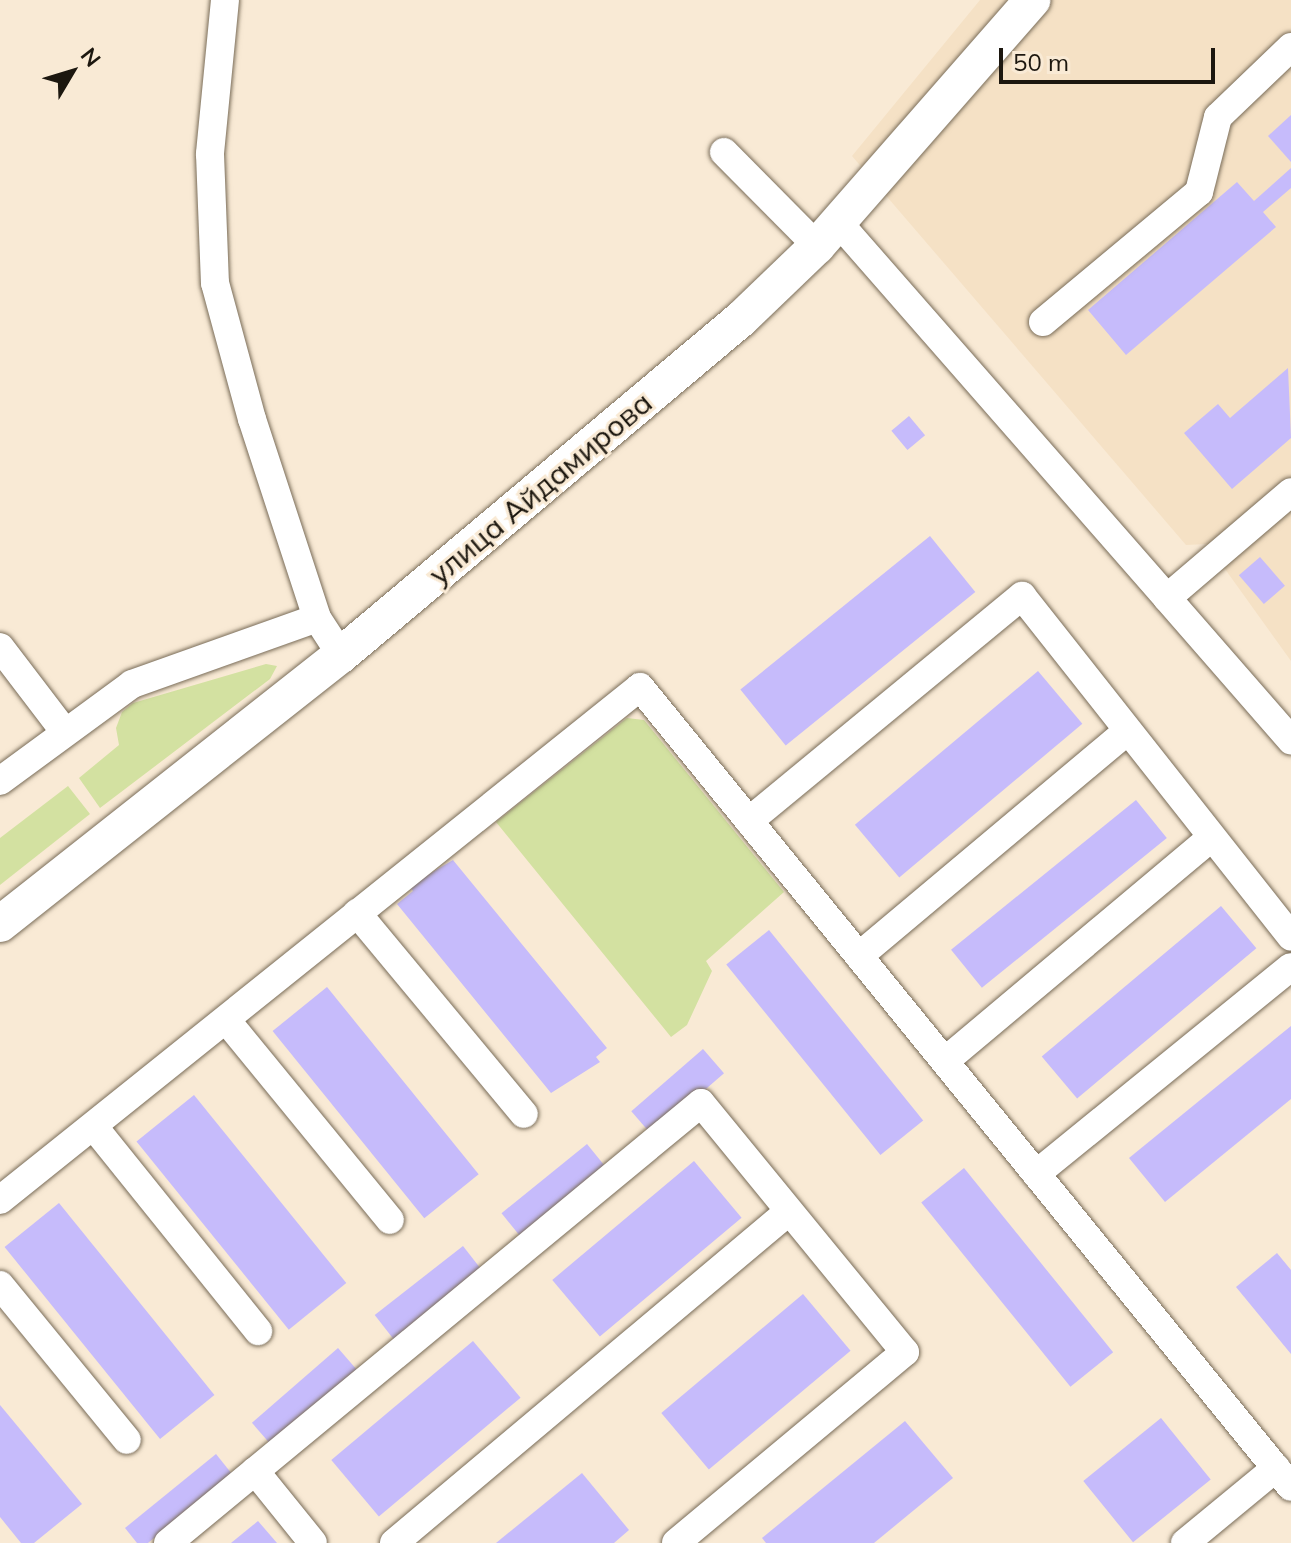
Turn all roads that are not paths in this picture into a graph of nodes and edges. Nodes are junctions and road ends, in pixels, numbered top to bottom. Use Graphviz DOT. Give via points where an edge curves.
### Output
graph roads {
  1 [pos="225,0"];
  2 [pos="1032,0"];
  3 [pos="1291,47"];
  4 [pos="724,152"];
  5 [pos="828,234"];
  6 [pos="1043,322"];
  7 [pos="1291,492"];
  8 [pos="1167,598"];
  9 [pos="317,618"];
  10 [pos="0,647"];
  11 [pos="341,655"];
  12 [pos="64,731"];
  13 [pos="1126,732"];
  14 [pos="1291,740"];
  15 [pos="0,781"];
  16 [pos="749,821"];
  17 [pos="1211,838"];
  18 [pos="357,913"];
  19 [pos="0,924"];
  20 [pos="1291,937"];
  21 [pos="859,956"];
  22 [pos="1291,967"];
  23 [pos="227,1021"];
  24 [pos="945,1061"];
  25 [pos="524,1114"];
  26 [pos="94,1127"];
  27 [pos="1036,1174"];
  28 [pos="0,1200"];
  29 [pos="788,1212"];
  30 [pos="390,1220"];
  31 [pos="0,1285"];
  32 [pos="258,1331"];
  33 [pos="127,1440"];
  34 [pos="255,1471"];
  35 [pos="1283,1478"];
  36 [pos="168,1543"];
  37 [pos="313,1543"];
  38 [pos="394,1543"];
  39 [pos="676,1543"];
  40 [pos="1185,1543"];
  1 -- 9 [label="lane" via="210,154 215,283 252,419"];
  2 -- 5 [label="main road, улица Айдамирова"];
  3 -- 6 [label="lane" via="1218,117 1199,192"];
  4 -- 5 [label="lane"];
  5 -- 8 [label="lane"];
  5 -- 11 [label="main road, улица Айдамирова" via="741,319"];
  7 -- 8 [label="lane"];
  8 -- 14 [label="lane"];
  9 -- 11 [label="lane"];
  9 -- 12 [label="lane" via="132,684"];
  10 -- 12 [label="lane"];
  11 -- 19 [label="main road, улица Айдамирова"];
  12 -- 15 [label="lane"];
  13 -- 16 [label="lane" via="1022,596"];
  13 -- 17 [label="lane"];
  13 -- 21 [label="lane"];
  16 -- 18 [label="lane" via="640,687"];
  16 -- 21 [label="lane"];
  17 -- 20 [label="lane"];
  17 -- 24 [label="lane"];
  18 -- 23 [label="lane"];
  18 -- 25 [label="lane"];
  21 -- 24 [label="lane"];
  22 -- 27 [label="lane"];
  23 -- 26 [label="lane"];
  23 -- 30 [label="lane"];
  24 -- 27 [label="lane"];
  26 -- 28 [label="lane"];
  26 -- 32 [label="lane"];
  27 -- 35 [label="lane"];
  29 -- 34 [label="lane" via="701,1103"];
  29 -- 38 [label="lane"];
  29 -- 39 [label="lane" via="905,1352"];
  31 -- 33 [label="lane"];
  34 -- 36 [label="lane"];
  34 -- 37 [label="lane"];
  35 -- 40 [label="lane"];
}
